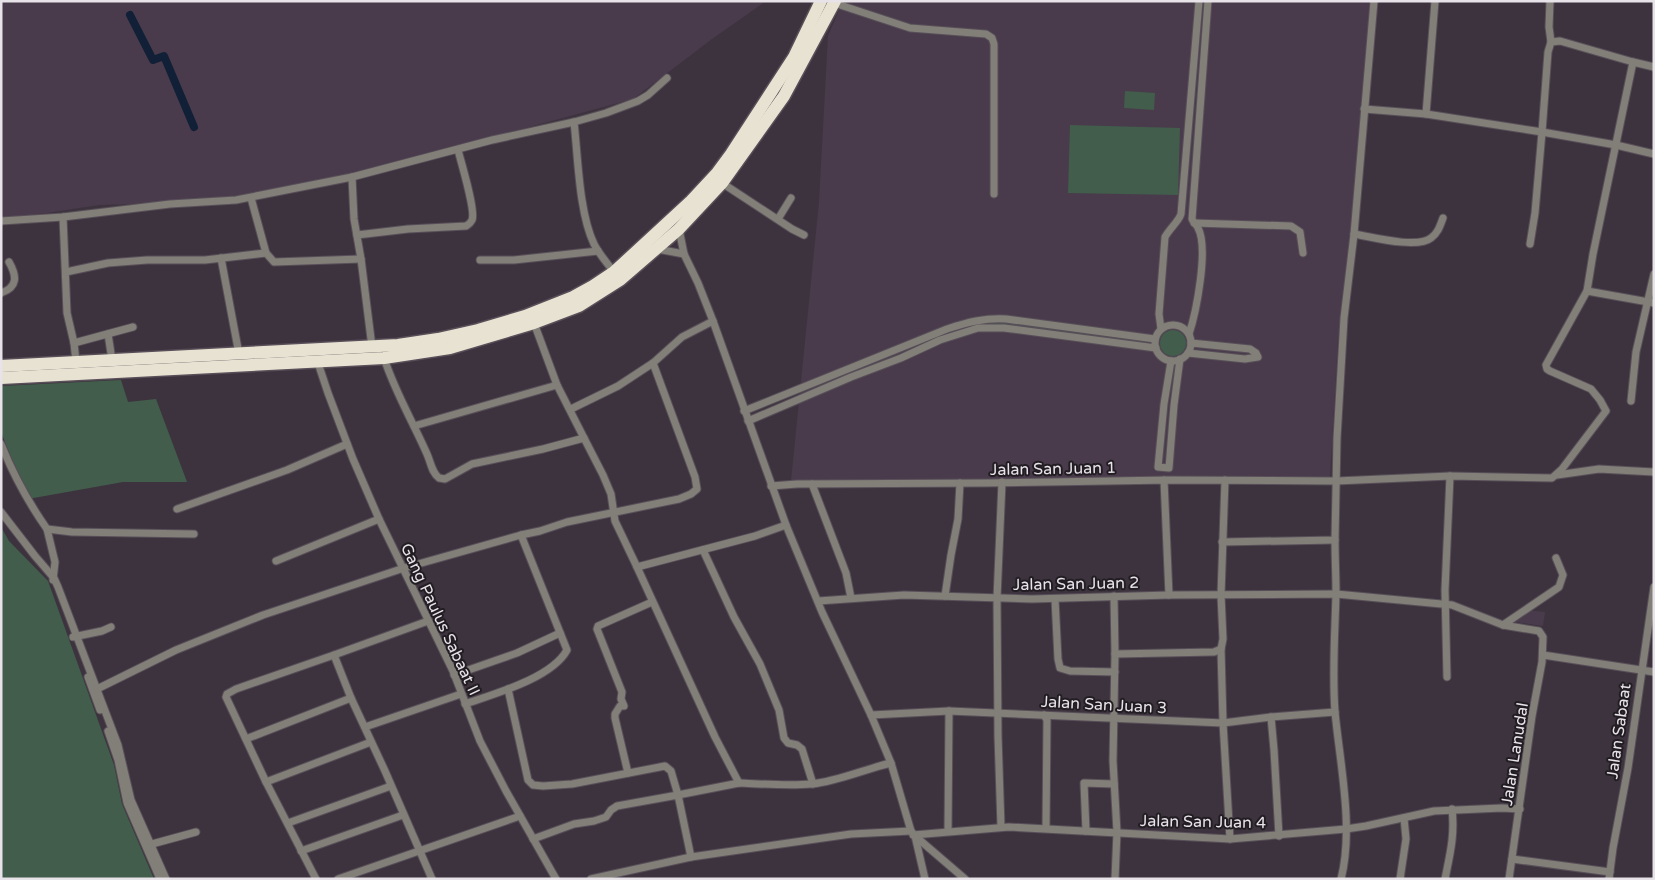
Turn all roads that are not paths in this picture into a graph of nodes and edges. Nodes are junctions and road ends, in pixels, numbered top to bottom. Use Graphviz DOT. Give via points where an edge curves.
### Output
graph roads {
  1 [pos="1199,1"];
  2 [pos="1208,1"];
  3 [pos="1374,1"];
  4 [pos="1435,1"];
  5 [pos="1550,1"];
  6 [pos="830,2"];
  7 [pos="1551,42"];
  8 [pos="1633,62"];
  9 [pos="1654,67"];
  10 [pos="668,78"];
  11 [pos="1364,109"];
  12 [pos="1426,114"];
  13 [pos="574,122"];
  14 [pos="1542,132"];
  15 [pos="1616,145"];
  16 [pos="458,150"];
  17 [pos="1654,154"];
  18 [pos="735,156"];
  19 [pos="352,177"];
  20 [pos="722,183"];
  21 [pos="994,194"];
  22 [pos="251,198"];
  23 [pos="791,198"];
  24 [pos="63,217"];
  25 [pos="1443,218"];
  26 [pos="778,219"];
  27 [pos="1,221"];
  28 [pos="1194,223"];
  29 [pos="679,229"];
  30 [pos="1354,234"];
  31 [pos="357,235"];
  32 [pos="804,235"];
  33 [pos="1530,244"];
  34 [pos="657,249"];
  35 [pos="598,252"];
  36 [pos="266,253"];
  37 [pos="1303,253"];
  38 [pos="684,254"];
  39 [pos="221,258"];
  40 [pos="361,259"];
  41 [pos="480,260"];
  42 [pos="9,262"];
  43 [pos="66,272"];
  44 [pos="614,272"];
  45 [pos="1654,274"];
  46 [pos="1587,292"];
  47 [pos="1,293"];
  48 [pos="1651,302"];
  49 [pos="713,321"];
  50 [pos="534,323"];
  51 [pos="133,327"];
  52 [pos="1162,329"];
  53 [pos="1098,331"];
  54 [pos="108,334"];
  55 [pos="1189,334"];
  56 [pos="1155,339"];
  57 [pos="1098,340"];
  58 [pos="74,343"];
  59 [pos="1191,343"];
  60 [pos="372,347"];
  61 [pos="1156,348"];
  62 [pos="1188,353"];
  63 [pos="239,354"];
  64 [pos="274,358"];
  65 [pos="384,358"];
  66 [pos="112,360"];
  67 [pos="1180,360"];
  68 [pos="1170,361"];
  69 [pos="76,362"];
  70 [pos="318,363"];
  71 [pos="653,363"];
  72 [pos="1,366"];
  73 [pos="1,378"];
  74 [pos="817,381"];
  75 [pos="557,385"];
  76 [pos="820,390"];
  77 [pos="1631,401"];
  78 [pos="1164,404"];
  79 [pos="1174,405"];
  80 [pos="571,410"];
  81 [pos="744,411"];
  82 [pos="748,422"];
  83 [pos="414,426"];
  84 [pos="584,438"];
  85 [pos="1,444"];
  86 [pos="347,444"];
  87 [pos="1654,472"];
  88 [pos="1450,476"];
  89 [pos="1555,476"];
  90 [pos="1164,480"];
  91 [pos="1225,480"];
  92 [pos="1336,481"];
  93 [pos="1002,482"];
  94 [pos="960,483"];
  95 [pos="812,484"];
  96 [pos="771,486"];
  97 [pos="177,509"];
  98 [pos="1,512"];
  99 [pos="612,514"];
  100 [pos="1,518"];
  101 [pos="379,519"];
  102 [pos="786,525"];
  103 [pos="47,529"];
  104 [pos="194,534"];
  105 [pos="16,535"];
  106 [pos="521,535"];
  107 [pos="1335,540"];
  108 [pos="1222,542"];
  109 [pos="703,550"];
  110 [pos="1556,558"];
  111 [pos="276,561"];
  112 [pos="637,567"];
  113 [pos="404,568"];
  114 [pos="53,580"];
  115 [pos="1654,587"];
  116 [pos="1336,594"];
  117 [pos="1169,595"];
  118 [pos="1221,595"];
  119 [pos="945,596"];
  120 [pos="1114,596"];
  121 [pos="851,598"];
  122 [pos="997,598"];
  123 [pos="1054,599"];
  124 [pos="818,601"];
  125 [pos="652,602"];
  126 [pos="1445,604"];
  127 [pos="428,621"];
  128 [pos="1503,625"];
  129 [pos="111,627"];
  130 [pos="560,633"];
  131 [pos="1541,633"];
  132 [pos="74,636"];
  133 [pos="1221,649"];
  134 [pos="1115,654"];
  135 [pos="334,655"];
  136 [pos="1543,655"];
  137 [pos="1641,670"];
  138 [pos="1115,672"];
  139 [pos="1654,672"];
  140 [pos="454,675"];
  141 [pos="1447,677"];
  142 [pos="97,689"];
  143 [pos="508,689"];
  144 [pos="461,694"];
  145 [pos="351,698"];
  146 [pos="465,704"];
  147 [pos="949,711"];
  148 [pos="998,712"];
  149 [pos="1335,712"];
  150 [pos="871,715"];
  151 [pos="1044,715"];
  152 [pos="1271,717"];
  153 [pos="1114,719"];
  154 [pos="1223,723"];
  155 [pos="365,727"];
  156 [pos="246,739"];
  157 [pos="371,742"];
  158 [pos="891,763"];
  159 [pos="628,773"];
  160 [pos="266,782"];
  161 [pos="739,783"];
  162 [pos="814,784"];
  163 [pos="1114,784"];
  164 [pos="391,786"];
  165 [pos="678,795"];
  166 [pos="1520,809"];
  167 [pos="1452,810"];
  168 [pos="403,814"];
  169 [pos="520,816"];
  170 [pos="1404,818"];
  171 [pos="288,823"];
  172 [pos="1001,827"];
  173 [pos="1046,828"];
  174 [pos="1346,829"];
  175 [pos="948,831"];
  176 [pos="1086,831"];
  177 [pos="196,832"];
  178 [pos="1117,832"];
  179 [pos="913,834"];
  180 [pos="1279,836"];
  181 [pos="533,839"];
  182 [pos="1230,839"];
  183 [pos="152,844"];
  184 [pos="419,850"];
  185 [pos="301,851"];
  186 [pos="691,857"];
  187 [pos="1512,859"];
  188 [pos="1610,875"];
  189 [pos="160,879"];
  190 [pos="166,879"];
  191 [pos="316,879"];
  192 [pos="338,879"];
  193 [pos="432,879"];
  194 [pos="556,879"];
  195 [pos="591,879"];
  196 [pos="925,879"];
  197 [pos="966,879"];
  198 [pos="1115,879"];
  199 [pos="1340,879"];
  200 [pos="1400,879"];
  201 [pos="1445,879"];
  202 [pos="1509,879"];
  1 -- 52 [label="street" via="1181,214 1165,236 1159,314"];
  2 -- 28 [label="street"];
  3 -- 11 [label="street"];
  4 -- 12 [label="street"];
  5 -- 7 [label="street"];
  6 -- 18 [label="highway" via="784,96"];
  6 -- 21 [label="street" via="910,28 986,34 992,38"];
  7 -- 8 [label="street" via="1560,41"];
  7 -- 14 [label="street"];
  8 -- 9 [label="street"];
  8 -- 15 [label="street"];
  10 -- 13 [label="street" via="638,102"];
  11 -- 12 [label="street"];
  11 -- 30 [label="street"];
  12 -- 14 [label="street"];
  13 -- 16 [label="street"];
  13 -- 35 [label="street" via="586,220"];
  14 -- 15 [label="street"];
  14 -- 33 [label="street"];
  15 -- 17 [label="street"];
  15 -- 46 [label="street"];
  16 -- 19 [label="street"];
  16 -- 31 [label="street" via="472,210 469,224"];
  18 -- 20 [label="highway"];
  18 -- 44 [label="highway"];
  19 -- 22 [label="street"];
  19 -- 31 [label="street"];
  20 -- 26 [label="street"];
  20 -- 29 [label="highway"];
  22 -- 24 [label="street"];
  22 -- 36 [label="street"];
  23 -- 26 [label="street"];
  24 -- 27 [label="street"];
  24 -- 43 [label="street"];
  25 -- 30 [label="street" via="1438,232 1425,242"];
  26 -- 32 [label="street"];
  28 -- 37 [label="street" via="1291,226 1300,232"];
  28 -- 55 [label="street" via="1198,227 1202,248 1197,300"];
  29 -- 34 [label="highway"];
  29 -- 38 [label="street"];
  30 -- 92 [label="street" via="1344,318"];
  31 -- 40 [label="street"];
  34 -- 38 [label="street"];
  34 -- 50 [label="highway" via="593,298"];
  35 -- 41 [label="street"];
  35 -- 44 [label="street"];
  36 -- 39 [label="street"];
  36 -- 40 [label="street" via="276,262"];
  38 -- 49 [label="street"];
  39 -- 43 [label="street" via="108,263"];
  39 -- 63 [label="street"];
  40 -- 60 [label="street"];
  42 -- 47 [label="street" via="14,270 14,286"];
  43 -- 58 [label="street" via="67,313"];
  44 -- 60 [label="highway" via="573,297 525,316 438,339"];
  45 -- 48 [label="street"];
  46 -- 48 [label="street"];
  46 -- 89 [label="street" via="1546,365 1550,372 1591,389 1606,411"];
  48 -- 77 [label="street" via="1636,352"];
  49 -- 71 [label="street" via="682,337"];
  49 -- 81 [label="street"];
  50 -- 65 [label="highway" via="450,348"];
  50 -- 75 [label="street"];
  51 -- 54 [label="street"];
  52 -- 55 [label="street" via="1174,325"];
  52 -- 56 [label="street"];
  53 -- 56 [label="street"];
  53 -- 57 [label="street"];
  53 -- 74 [label="street" via="987,318 947,329"];
  54 -- 58 [label="street"];
  54 -- 66 [label="street"];
  55 -- 59 [label="street"];
  56 -- 61 [label="street"];
  57 -- 61 [label="street"];
  57 -- 76 [label="street" via="1004,328 978,328 940,340"];
  58 -- 69 [label="street"];
  59 -- 62 [label="street"];
  59 -- 62 [label="street" via="1252,350 1258,357 1245,359"];
  60 -- 64 [label="highway"];
  61 -- 68 [label="street"];
  62 -- 67 [label="street"];
  63 -- 64 [label="highway"];
  63 -- 66 [label="highway"];
  64 -- 70 [label="highway"];
  64 -- 73 [label="highway"];
  65 -- 70 [label="highway"];
  65 -- 83 [label="street" via="390,378"];
  66 -- 69 [label="highway"];
  67 -- 68 [label="street"];
  67 -- 79 [label="street"];
  68 -- 78 [label="street"];
  69 -- 72 [label="highway"];
  70 -- 86 [label="street, Gang Paulus Sabaat II"];
  71 -- 80 [label="street" via="618,386"];
  71 -- 99 [label="street" via="697,489 679,499"];
  74 -- 76 [label="street"];
  74 -- 81 [label="street"];
  75 -- 80 [label="street"];
  75 -- 83 [label="street"];
  76 -- 82 [label="street"];
  78 -- 79 [label="street"];
  78 -- 79 [label="street" via="1158,466 1169,468"];
  80 -- 84 [label="street"];
  81 -- 82 [label="street"];
  82 -- 96 [label="street"];
  83 -- 84 [label="street" via="434,474 443,479 472,464"];
  84 -- 99 [label="street" via="603,474"];
  85 -- 103 [label="street" via="28,501"];
  86 -- 97 [label="street" via="287,470"];
  86 -- 101 [label="street, Gang Paulus Sabaat II"];
  87 -- 89 [label="street, Jalan San Juan 1" via="1600,469"];
  88 -- 89 [label="street, Jalan San Juan 1"];
  88 -- 92 [label="street, Jalan San Juan 1"];
  88 -- 126 [label="street"];
  90 -- 91 [label="street, Jalan San Juan 1"];
  90 -- 93 [label="street, Jalan San Juan 1"];
  90 -- 117 [label="street"];
  91 -- 92 [label="street, Jalan San Juan 1"];
  91 -- 108 [label="street"];
  92 -- 107 [label="street"];
  93 -- 94 [label="street, Jalan San Juan 1"];
  93 -- 122 [label="street"];
  94 -- 95 [label="street, Jalan San Juan 1"];
  94 -- 119 [label="street" via="958,520"];
  95 -- 96 [label="street, Jalan San Juan 1"];
  95 -- 121 [label="street" via="846,573"];
  96 -- 102 [label="street"];
  98 -- 105 [label="street"];
  99 -- 106 [label="street"];
  99 -- 112 [label="street"];
  100 -- 105 [label="street"];
  101 -- 111 [label="street"];
  101 -- 113 [label="street, Gang Paulus Sabaat II"];
  102 -- 109 [label="street"];
  102 -- 124 [label="street"];
  103 -- 104 [label="street"];
  103 -- 114 [label="street" via="54,562"];
  105 -- 114 [label="street"];
  106 -- 113 [label="street"];
  106 -- 130 [label="street"];
  107 -- 108 [label="street"];
  107 -- 116 [label="street"];
  108 -- 118 [label="street"];
  109 -- 112 [label="street"];
  109 -- 162 [label="street" via="780,710 786,742 802,750"];
  110 -- 128 [label="street" via="1563,575 1559,587"];
  112 -- 125 [label="street"];
  113 -- 127 [label="street, Gang Paulus Sabaat II"];
  113 -- 142 [label="street" via="221,631"];
  114 -- 132 [label="street"];
  115 -- 137 [label="street, Jalan Sabaat"];
  116 -- 118 [label="street, Jalan San Juan 2"];
  116 -- 126 [label="street, Jalan San Juan 2"];
  116 -- 149 [label="street" via="1333,643"];
  117 -- 118 [label="street, Jalan San Juan 2"];
  117 -- 120 [label="street, Jalan San Juan 2"];
  118 -- 133 [label="street"];
  119 -- 121 [label="street, Jalan San Juan 2"];
  119 -- 122 [label="street, Jalan San Juan 2"];
  120 -- 123 [label="street, Jalan San Juan 2"];
  120 -- 134 [label="street"];
  121 -- 124 [label="street, Jalan San Juan 2"];
  122 -- 123 [label="street, Jalan San Juan 2"];
  122 -- 148 [label="street"];
  123 -- 138 [label="street" via="1060,668"];
  124 -- 150 [label="street"];
  125 -- 159 [label="street" via="598,626 622,692 624,706 620,706 615,718"];
  125 -- 161 [label="street"];
  126 -- 128 [label="street, Jalan San Juan 2"];
  126 -- 141 [label="street"];
  127 -- 135 [label="street"];
  127 -- 140 [label="street, Gang Paulus Sabaat II"];
  128 -- 131 [label="street, Jalan San Juan 2"];
  129 -- 132 [label="street"];
  130 -- 140 [label="street" via="517,653"];
  130 -- 143 [label="street" via="566,645 565,654 536,677"];
  131 -- 136 [label="street, Jalan Lanudal"];
  132 -- 142 [label="street"];
  132 -- 189 [label="street" via="114,747 127,803"];
  133 -- 134 [label="street" via="1214,652"];
  133 -- 154 [label="street"];
  134 -- 138 [label="street"];
  135 -- 145 [label="street"];
  135 -- 156 [label="street" via="227,694 226,700"];
  136 -- 137 [label="street"];
  136 -- 166 [label="street, Jalan Lanudal"];
  137 -- 139 [label="street"];
  137 -- 188 [label="street, Jalan Sabaat"];
  138 -- 153 [label="street"];
  140 -- 144 [label="street, Gang Paulus Sabaat II"];
  142 -- 183 [label="street" via="118,745 131,800"];
  143 -- 146 [label="street"];
  143 -- 159 [label="street" via="528,780 533,785 559,785"];
  144 -- 146 [label="street, Gang Paulus Sabaat II"];
  144 -- 155 [label="street"];
  145 -- 155 [label="street"];
  145 -- 156 [label="street"];
  146 -- 169 [label="street, Gang Paulus Sabaat II" via="483,748"];
  147 -- 148 [label="street, Jalan San Juan 3"];
  147 -- 150 [label="street, Jalan San Juan 3"];
  147 -- 175 [label="street"];
  148 -- 151 [label="street, Jalan San Juan 3"];
  148 -- 172 [label="street"];
  149 -- 152 [label="street, Jalan San Juan 3"];
  149 -- 174 [label="street"];
  150 -- 158 [label="street"];
  151 -- 153 [label="street, Jalan San Juan 3"];
  151 -- 173 [label="street"];
  152 -- 154 [label="street, Jalan San Juan 3"];
  152 -- 180 [label="street"];
  153 -- 154 [label="street, Jalan San Juan 3"];
  153 -- 163 [label="street"];
  154 -- 182 [label="street"];
  155 -- 157 [label="street"];
  156 -- 160 [label="street"];
  157 -- 160 [label="street"];
  157 -- 164 [label="street"];
  158 -- 162 [label="street"];
  158 -- 179 [label="street"];
  159 -- 165 [label="street" via="668,767"];
  160 -- 171 [label="street"];
  161 -- 162 [label="street"];
  161 -- 165 [label="street"];
  163 -- 176 [label="street" via="1084,783"];
  163 -- 178 [label="street"];
  164 -- 168 [label="street"];
  164 -- 171 [label="street"];
  165 -- 181 [label="street" via="617,806 606,817 574,824"];
  165 -- 186 [label="street"];
  166 -- 167 [label="street, Jalan San Juan 4"];
  166 -- 187 [label="street, Jalan Lanudal"];
  167 -- 170 [label="street, Jalan San Juan 4"];
  167 -- 201 [label="street" via="1453,840"];
  168 -- 184 [label="street"];
  168 -- 185 [label="street"];
  169 -- 181 [label="street, Gang Paulus Sabaat II"];
  169 -- 184 [label="street"];
  170 -- 174 [label="street, Jalan San Juan 4"];
  170 -- 200 [label="street" via="1406,839"];
  171 -- 185 [label="street"];
  172 -- 173 [label="street, Jalan San Juan 4"];
  172 -- 175 [label="street, Jalan San Juan 4"];
  173 -- 176 [label="street, Jalan San Juan 4"];
  174 -- 180 [label="street, Jalan San Juan 4"];
  174 -- 199 [label="street"];
  175 -- 179 [label="street, Jalan San Juan 4"];
  176 -- 178 [label="street, Jalan San Juan 4"];
  177 -- 183 [label="street"];
  178 -- 182 [label="street, Jalan San Juan 4"];
  178 -- 198 [label="street"];
  179 -- 186 [label="street, Jalan San Juan 4" via="851,834"];
  179 -- 196 [label="street"];
  179 -- 197 [label="street"];
  180 -- 182 [label="street, Jalan San Juan 4"];
  181 -- 194 [label="street, Gang Paulus Sabaat II"];
  183 -- 190 [label="street"];
  184 -- 192 [label="street"];
  184 -- 193 [label="street"];
  185 -- 191 [label="street"];
  186 -- 195 [label="street, Jalan San Juan 4"];
  187 -- 188 [label="street"];
  187 -- 202 [label="street, Jalan Lanudal"];
}
